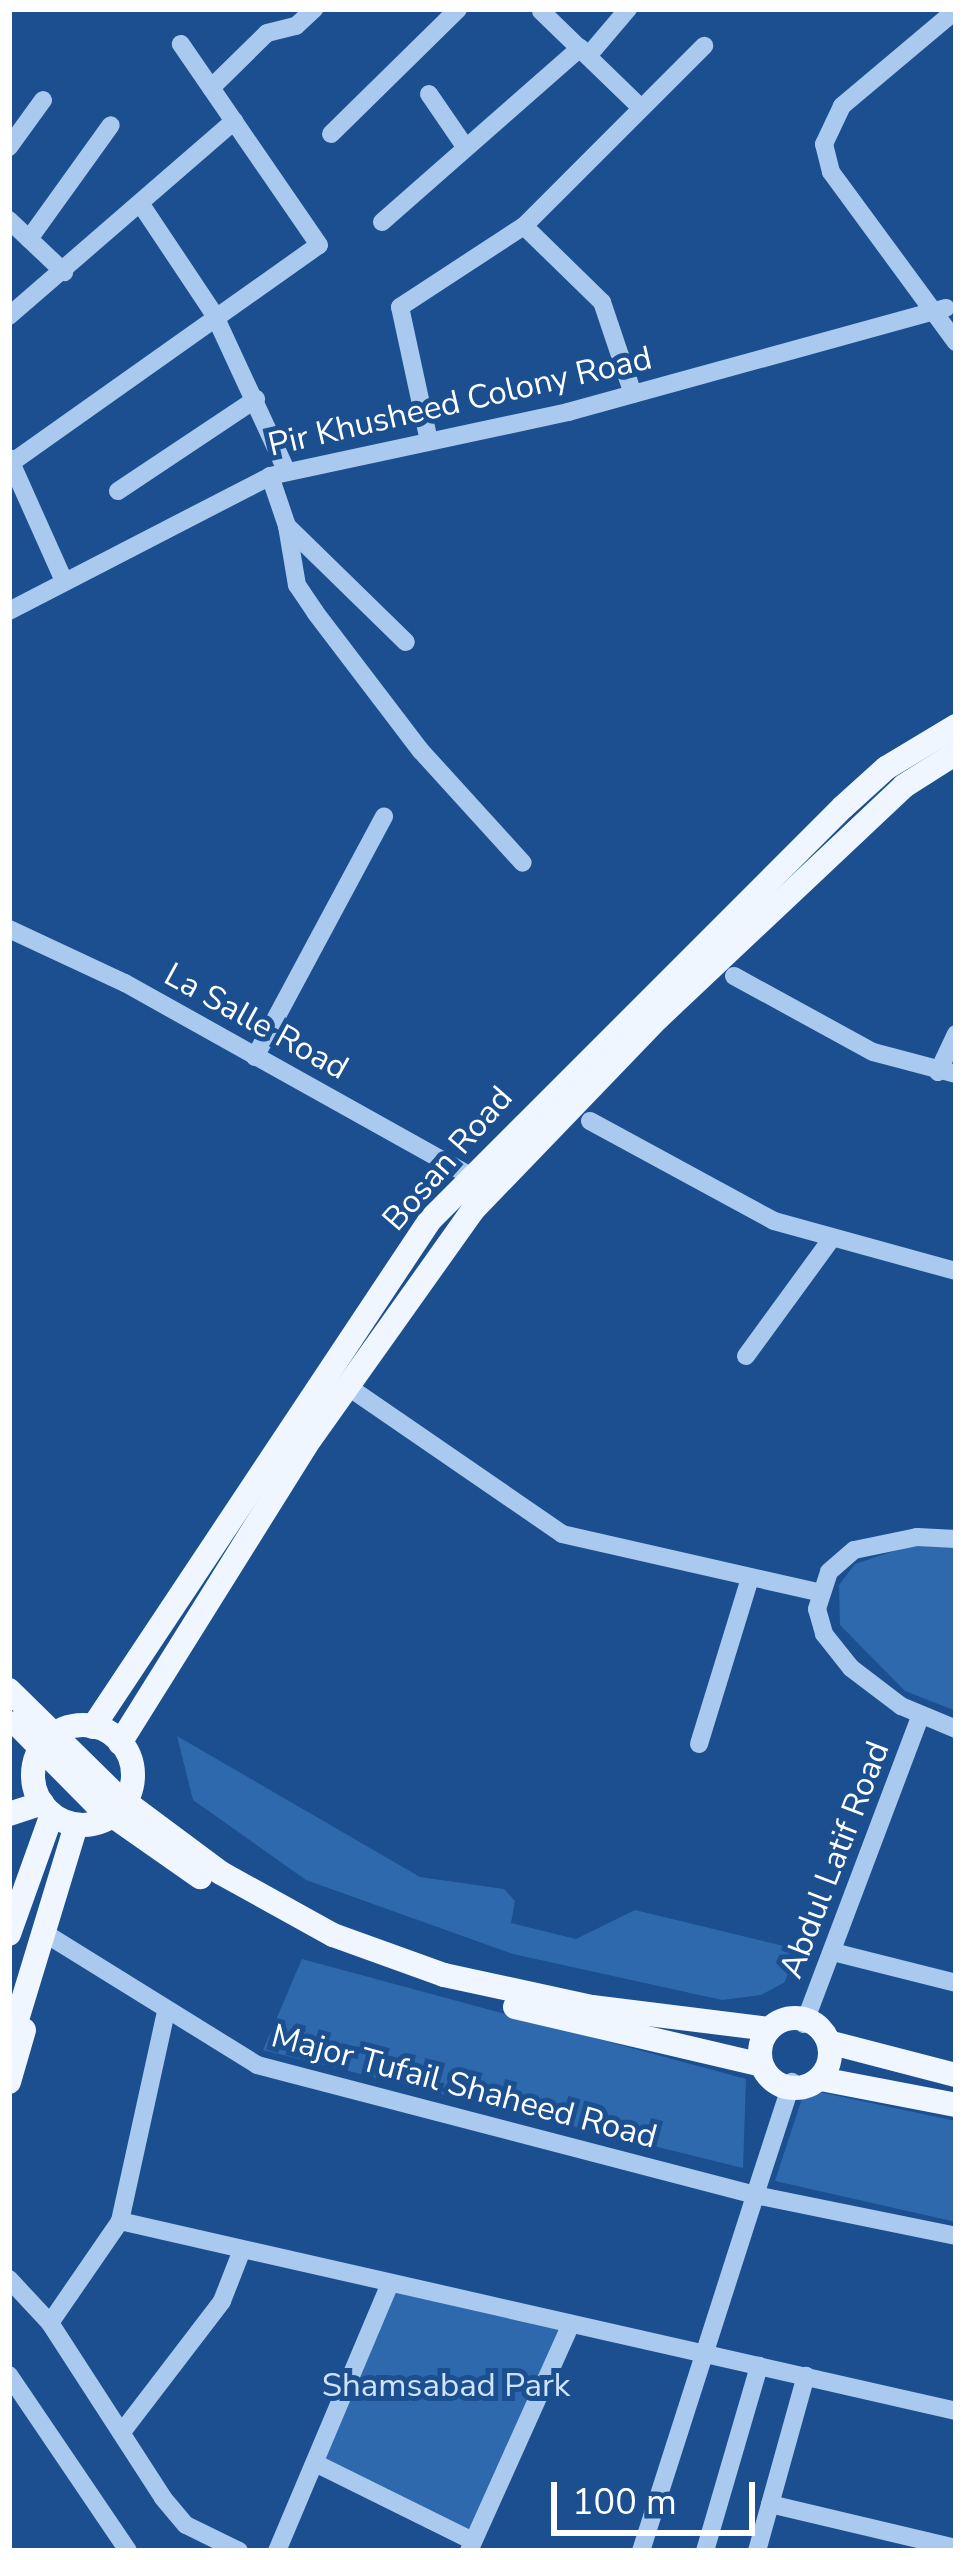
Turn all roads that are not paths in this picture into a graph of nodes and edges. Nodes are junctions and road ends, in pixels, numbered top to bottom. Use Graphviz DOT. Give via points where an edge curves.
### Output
graph roads {
  1 [pos="314,9"];
  2 [pos="458,9"];
  3 [pos="628,9"];
  4 [pos="956,10"];
  5 [pos="541,11"];
  6 [pos="181,44"];
  7 [pos="704,46"];
  8 [pos="584,52"];
  9 [pos="212,88"];
  10 [pos="429,94"];
  11 [pos="43,100"];
  12 [pos="639,106"];
  13 [pos="233,121"];
  14 [pos="111,125"];
  15 [pos="331,134"];
  16 [pos="9,147"];
  17 [pos="466,148"];
  18 [pos="142,206"];
  19 [pos="9,220"];
  20 [pos="382,222"];
  21 [pos="524,226"];
  22 [pos="29,239"];
  23 [pos="64,272"];
  24 [pos="214,314"];
  25 [pos="946,314"];
  26 [pos="9,316"];
  27 [pos="956,342"];
  28 [pos="633,394"];
  29 [pos="256,399"];
  30 [pos="429,442"];
  31 [pos="10,461"];
  32 [pos="278,474"];
  33 [pos="118,491"];
  34 [pos="287,526"];
  35 [pos="64,581"];
  36 [pos="9,611"];
  37 [pos="406,642"];
  38 [pos="956,726"];
  39 [pos="956,753"];
  40 [pos="384,816"];
  41 [pos="523,862"];
  42 [pos="9,929"];
  43 [pos="734,976"];
  44 [pos="956,1034"];
  45 [pos="255,1057"];
  46 [pos="947,1073"];
  47 [pos="590,1120"];
  48 [pos="470,1175"];
  49 [pos="830,1241"];
  50 [pos="956,1270"];
  51 [pos="746,1356"];
  52 [pos="347,1385"];
  53 [pos="956,1539"];
  54 [pos="750,1578"];
  55 [pos="818,1592"];
  56 [pos="9,1690"];
  57 [pos="9,1714"];
  58 [pos="920,1717"];
  59 [pos="93,1727"];
  60 [pos="956,1729"];
  61 [pos="121,1743"];
  62 [pos="699,1744"];
  63 [pos="47,1808"];
  64 [pos="9,1814"];
  65 [pos="76,1825"];
  66 [pos="9,1934"];
  67 [pos="46,1934"];
  68 [pos="837,1954"];
  69 [pos="442,1982"];
  70 [pos="956,1982"];
  71 [pos="166,2011"];
  72 [pos="804,2024"];
  73 [pos="768,2029"];
  74 [pos="832,2043"];
  75 [pos="9,2046"];
  76 [pos="758,2064"];
  77 [pos="956,2075"];
  78 [pos="821,2079"];
  79 [pos="9,2082"];
  80 [pos="792,2082"];
  81 [pos="956,2105"];
  82 [pos="755,2195"];
  83 [pos="120,2221"];
  84 [pos="956,2236"];
  85 [pos="242,2250"];
  86 [pos="9,2279"];
  87 [pos="390,2284"];
  88 [pos="50,2323"];
  89 [pos="572,2324"];
  90 [pos="704,2353"];
  91 [pos="759,2366"];
  92 [pos="9,2375"];
  93 [pos="806,2376"];
  94 [pos="956,2411"];
  95 [pos="122,2432"];
  96 [pos="315,2463"];
  97 [pos="770,2504"];
  98 [pos="471,2546"];
  99 [pos="956,2548"];
  100 [pos="128,2551"];
  101 [pos="238,2551"];
  102 [pos="278,2551"];
  103 [pos="641,2551"];
  104 [pos="704,2551"];
  105 [pos="757,2551"];
  1 -- 9 [label="street" via="296,26 267,33"];
  2 -- 15 [label="street"];
  3 -- 8 [label="street"];
  4 -- 25 [label="street" via="842,106 824,144 831,172"];
  5 -- 8 [label="street"];
  6 -- 9 [label="street"];
  7 -- 12 [label="street"];
  8 -- 12 [label="street"];
  8 -- 17 [label="street"];
  9 -- 13 [label="street"];
  10 -- 17 [label="street"];
  11 -- 16 [label="street"];
  12 -- 21 [label="street"];
  13 -- 18 [label="street"];
  13 -- 24 [label="street" via="319,245"];
  14 -- 22 [label="street"];
  17 -- 20 [label="street"];
  18 -- 23 [label="street"];
  18 -- 24 [label="street"];
  19 -- 22 [label="street"];
  21 -- 28 [label="street" via="602,302"];
  21 -- 30 [label="street" via="400,307"];
  22 -- 23 [label="street"];
  23 -- 26 [label="street"];
  24 -- 29 [label="street"];
  24 -- 31 [label="street"];
  25 -- 27 [label="street"];
  25 -- 28 [label="street, Pir Khusheed Colony Road"];
  28 -- 30 [label="street, Pir Khusheed Colony Road"];
  29 -- 32 [label="street"];
  29 -- 33 [label="street"];
  30 -- 32 [label="street, Pir Khusheed Colony Road"];
  31 -- 35 [label="street"];
  32 -- 34 [label="street"];
  32 -- 35 [label="street, Pir Khusheed Colony Road"];
  34 -- 37 [label="street"];
  34 -- 41 [label="street" via="298,585 315,611 421,751"];
  35 -- 36 [label="street, Pir Khusheed Colony Road"];
  38 -- 48 [label="main road, Bosan Road" via="886,768 843,807"];
  39 -- 52 [label="main road, Bosan Road" via="904,786 587,1087 473,1210"];
  40 -- 45 [label="street"];
  42 -- 45 [label="street, La Salle Road"];
  43 -- 46 [label="street" via="873,1052"];
  44 -- 46 [label="street"];
  45 -- 48 [label="street, La Salle Road"];
  47 -- 49 [label="street" via="709,1191"];
  48 -- 59 [label="main road, Bosan Road" via="310,1396"];
  49 -- 50 [label="street"];
  49 -- 51 [label="street"];
  52 -- 54 [label="street" via="562,1534"];
  52 -- 61 [label="main road, Bosan Road"];
  53 -- 55 [label="street" via="917,1537 854,1550"];
  54 -- 55 [label="street"];
  54 -- 62 [label="street"];
  55 -- 58 [label="street" via="819,1625 835,1650"];
  56 -- 69 [label="main road, bridge" via="116,1795 221,1873 333,1936"];
  57 -- 69 [label="main road, bridge" via="97,1805 213,1886 326,1947"];
  58 -- 60 [label="street"];
  58 -- 68 [label="street, Abdul Latif Road"];
  59 -- 61 [label="main road"];
  59 -- 63 [label="main road" via="58,1732 39,1753 33,1779"];
  61 -- 65 [label="main road" via="133,1774 124,1804 100,1822"];
  63 -- 64 [label="main road"];
  63 -- 65 [label="main road"];
  63 -- 66 [label="main road"];
  65 -- 67 [label="main road"];
  67 -- 71 [label="street, Major Tufail Shaheed Road"];
  67 -- 75 [label="main road"];
  67 -- 79 [label="main road"];
  68 -- 70 [label="street"];
  68 -- 72 [label="street, Abdul Latif Road"];
  69 -- 73 [label="main road"];
  69 -- 76 [label="main road"];
  71 -- 82 [label="street, Major Tufail Shaheed Road" via="257,2065 318,2086"];
  71 -- 83 [label="street"];
  72 -- 73 [label="main road"];
  72 -- 74 [label="main road"];
  73 -- 76 [label="main road" via="756,2043"];
  74 -- 77 [label="main road"];
  74 -- 78 [label="main road" via="833,2062"];
  76 -- 80 [label="main road"];
  78 -- 80 [label="main road"];
  78 -- 81 [label="main road"];
  80 -- 82 [label="street"];
  82 -- 84 [label="street, Major Tufail Shaheed Road"];
  82 -- 90 [label="street"];
  83 -- 85 [label="street"];
  83 -- 88 [label="street"];
  85 -- 87 [label="street"];
  85 -- 95 [label="street" via="222,2301"];
  86 -- 88 [label="street"];
  87 -- 89 [label="street"];
  87 -- 96 [label="street"];
  88 -- 95 [label="street"];
  89 -- 90 [label="street"];
  89 -- 98 [label="street"];
  90 -- 91 [label="street"];
  90 -- 103 [label="street"];
  91 -- 93 [label="street"];
  91 -- 104 [label="street"];
  92 -- 100 [label="street"];
  93 -- 94 [label="street"];
  93 -- 97 [label="street"];
  95 -- 101 [label="street" via="186,2525"];
  96 -- 98 [label="street"];
  96 -- 102 [label="street"];
  97 -- 99 [label="street"];
  97 -- 105 [label="street"];
}
